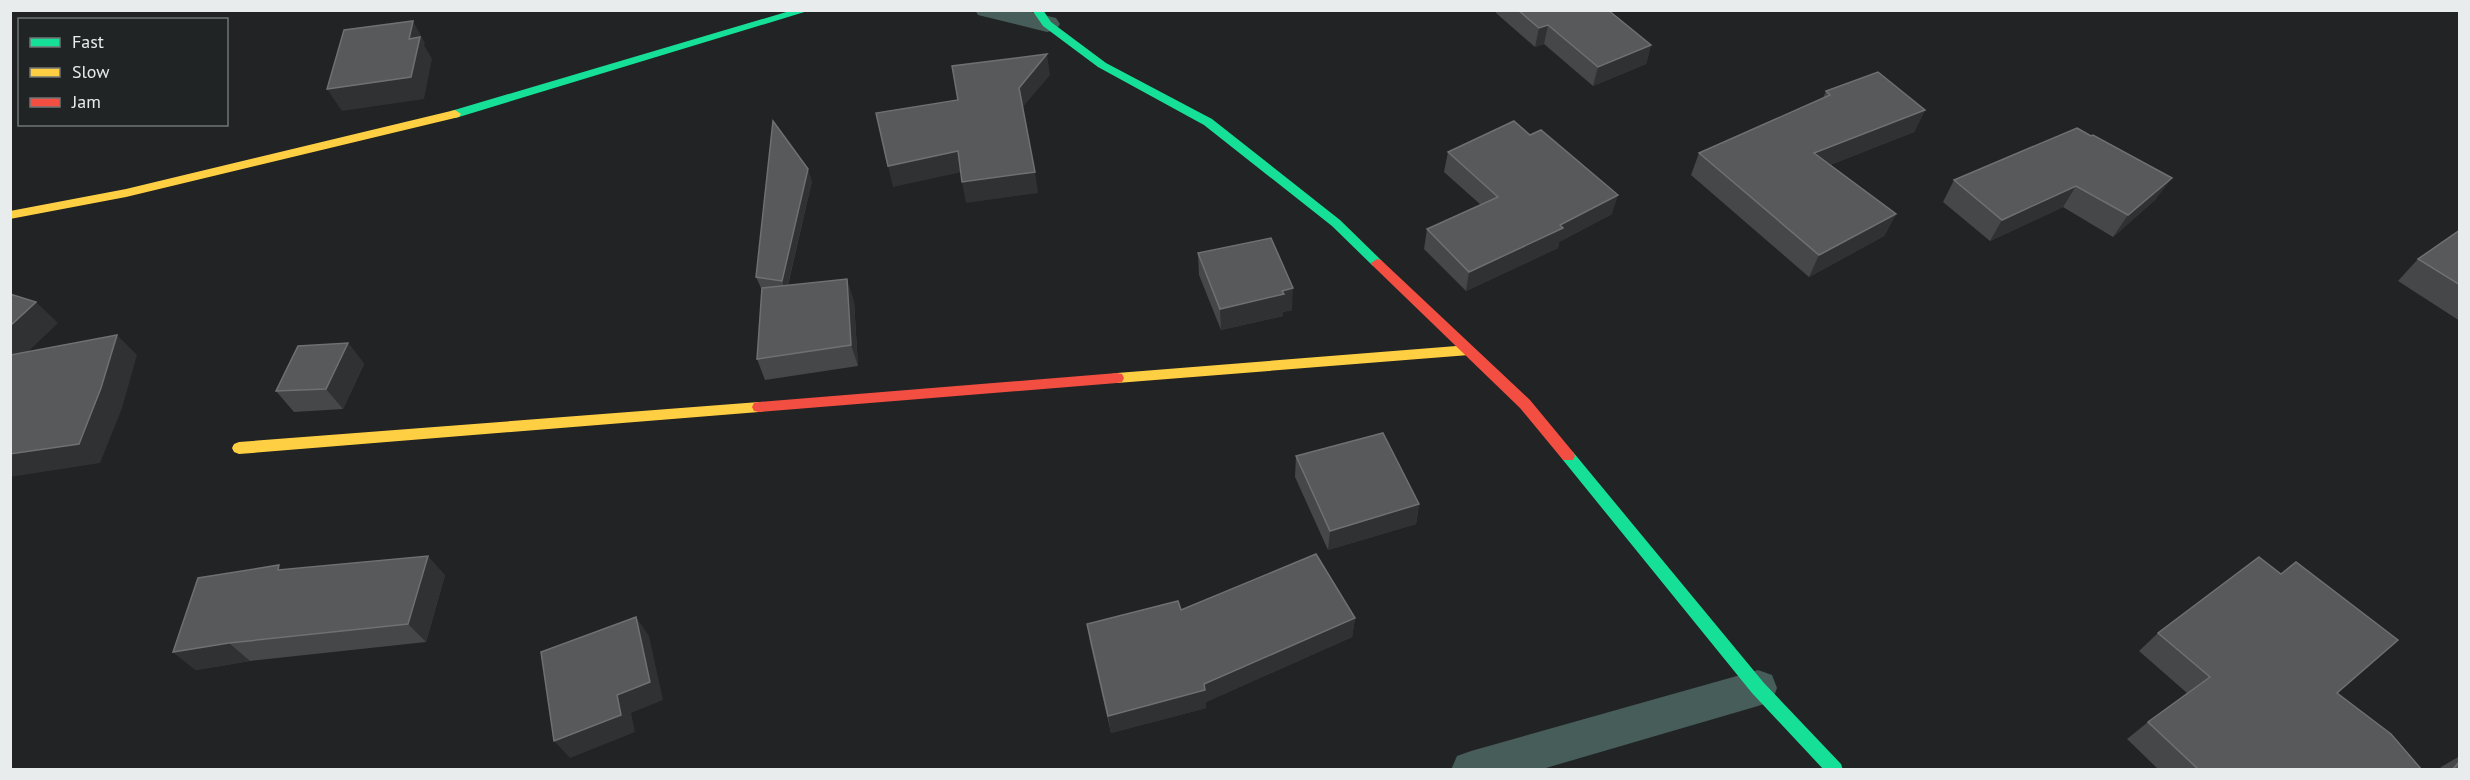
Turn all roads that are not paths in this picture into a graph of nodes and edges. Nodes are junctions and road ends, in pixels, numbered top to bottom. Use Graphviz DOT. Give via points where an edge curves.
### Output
graph roads {
  1 [pos="806,10"];
  2 [pos="987,10"];
  3 [pos="1042,17"];
  4 [pos="10,215"];
  5 [pos="1469,350"];
  6 [pos="239,448"];
  7 [pos="1758,688"];
  8 [pos="1471,770"];
  9 [pos="1835,770"];
  1 -- 4 [label="street" via="468,111 126,193"];
  2 -- 3 [label="street"];
  3 -- 5 [label="street" via="1102,64 1208,122 1336,222"];
  5 -- 6 [label="street"];
  5 -- 7 [label="street" via="1525,404"];
  7 -- 8 [label="street"];
  7 -- 9 [label="street"];
}
